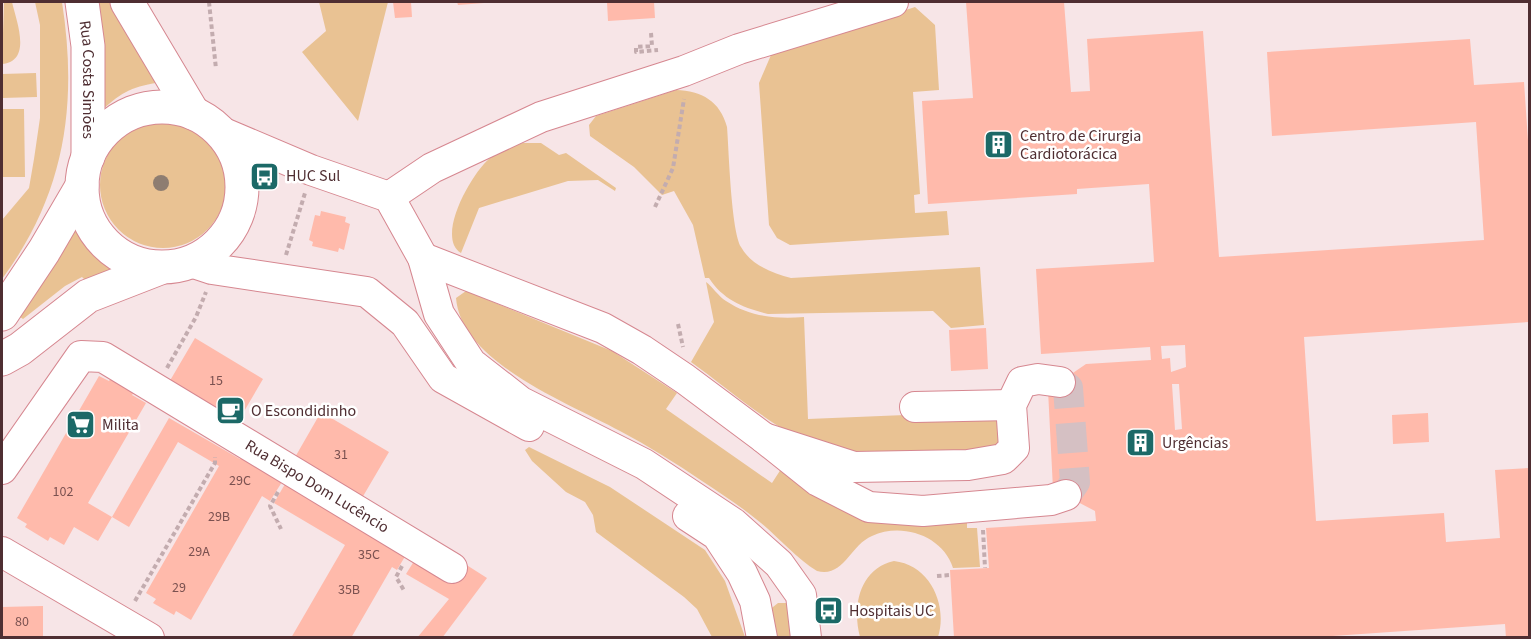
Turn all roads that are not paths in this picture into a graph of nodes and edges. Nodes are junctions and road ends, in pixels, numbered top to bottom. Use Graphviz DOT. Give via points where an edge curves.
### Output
graph roads {
  1 [pos="82,2"];
  2 [pos="127,2"];
  3 [pos="893,2"];
  4 [pos="206,122"];
  5 [pos="85,171"];
  6 [pos="389,197"];
  7 [pos="423,258"];
  8 [pos="176,265"];
  9 [pos="2,314"];
  10 [pos="11,354"];
  11 [pos="2,379"];
  12 [pos="1060,382"];
  13 [pos="1011,405"];
  14 [pos="915,407"];
  15 [pos="764,438"];
  16 [pos="2,469"];
  17 [pos="1066,495"];
  18 [pos="2,552"];
  19 [pos="452,568"];
  20 [pos="149,638"];
  21 [pos="762,638"];
  22 [pos="807,638"];
  1 -- 5 [label="main road, Rua Costa Simões" via="88,46"];
  2 -- 4 [label="main road"];
  3 -- 6 [label="street" via="541,117 432,168"];
  4 -- 5 [label="main road" via="169,107 136,112 101,135"];
  4 -- 6 [label="street" via="311,170"];
  4 -- 8 [label="main road" via="234,153 241,178 240,204 230,229 214,249"];
  5 -- 8 [label="main road" via="85,210 96,233 113,251 136,263"];
  5 -- 9 [label="main road" via="44,251"];
  6 -- 7 [label="street"];
  7 -- 15 [label="street" via="603,328 685,379"];
  7 -- 22 [label="street" via="439,314 471,363 521,402 644,464 733,523 779,564 801,595"];
  8 -- 10 [label="main road" via="88,296"];
  8 -- 21 [label="street" via="367,292 405,323 443,378 508,416 633,479 717,535 755,602"];
  10 -- 11 [label="street"];
  12 -- 13 [label="street" via="1022,382"];
  13 -- 14 [label="street"];
  13 -- 15 [label="street" via="1014,448 1003,459 968,465 854,467"];
  15 -- 17 [label="street" via="818,481 869,507 923,511 1052,500"];
  16 -- 19 [label="street, Rua Bispo Dom Lucêncio" via="81,356 103,357"];
  18 -- 20 [label="street"];
}
